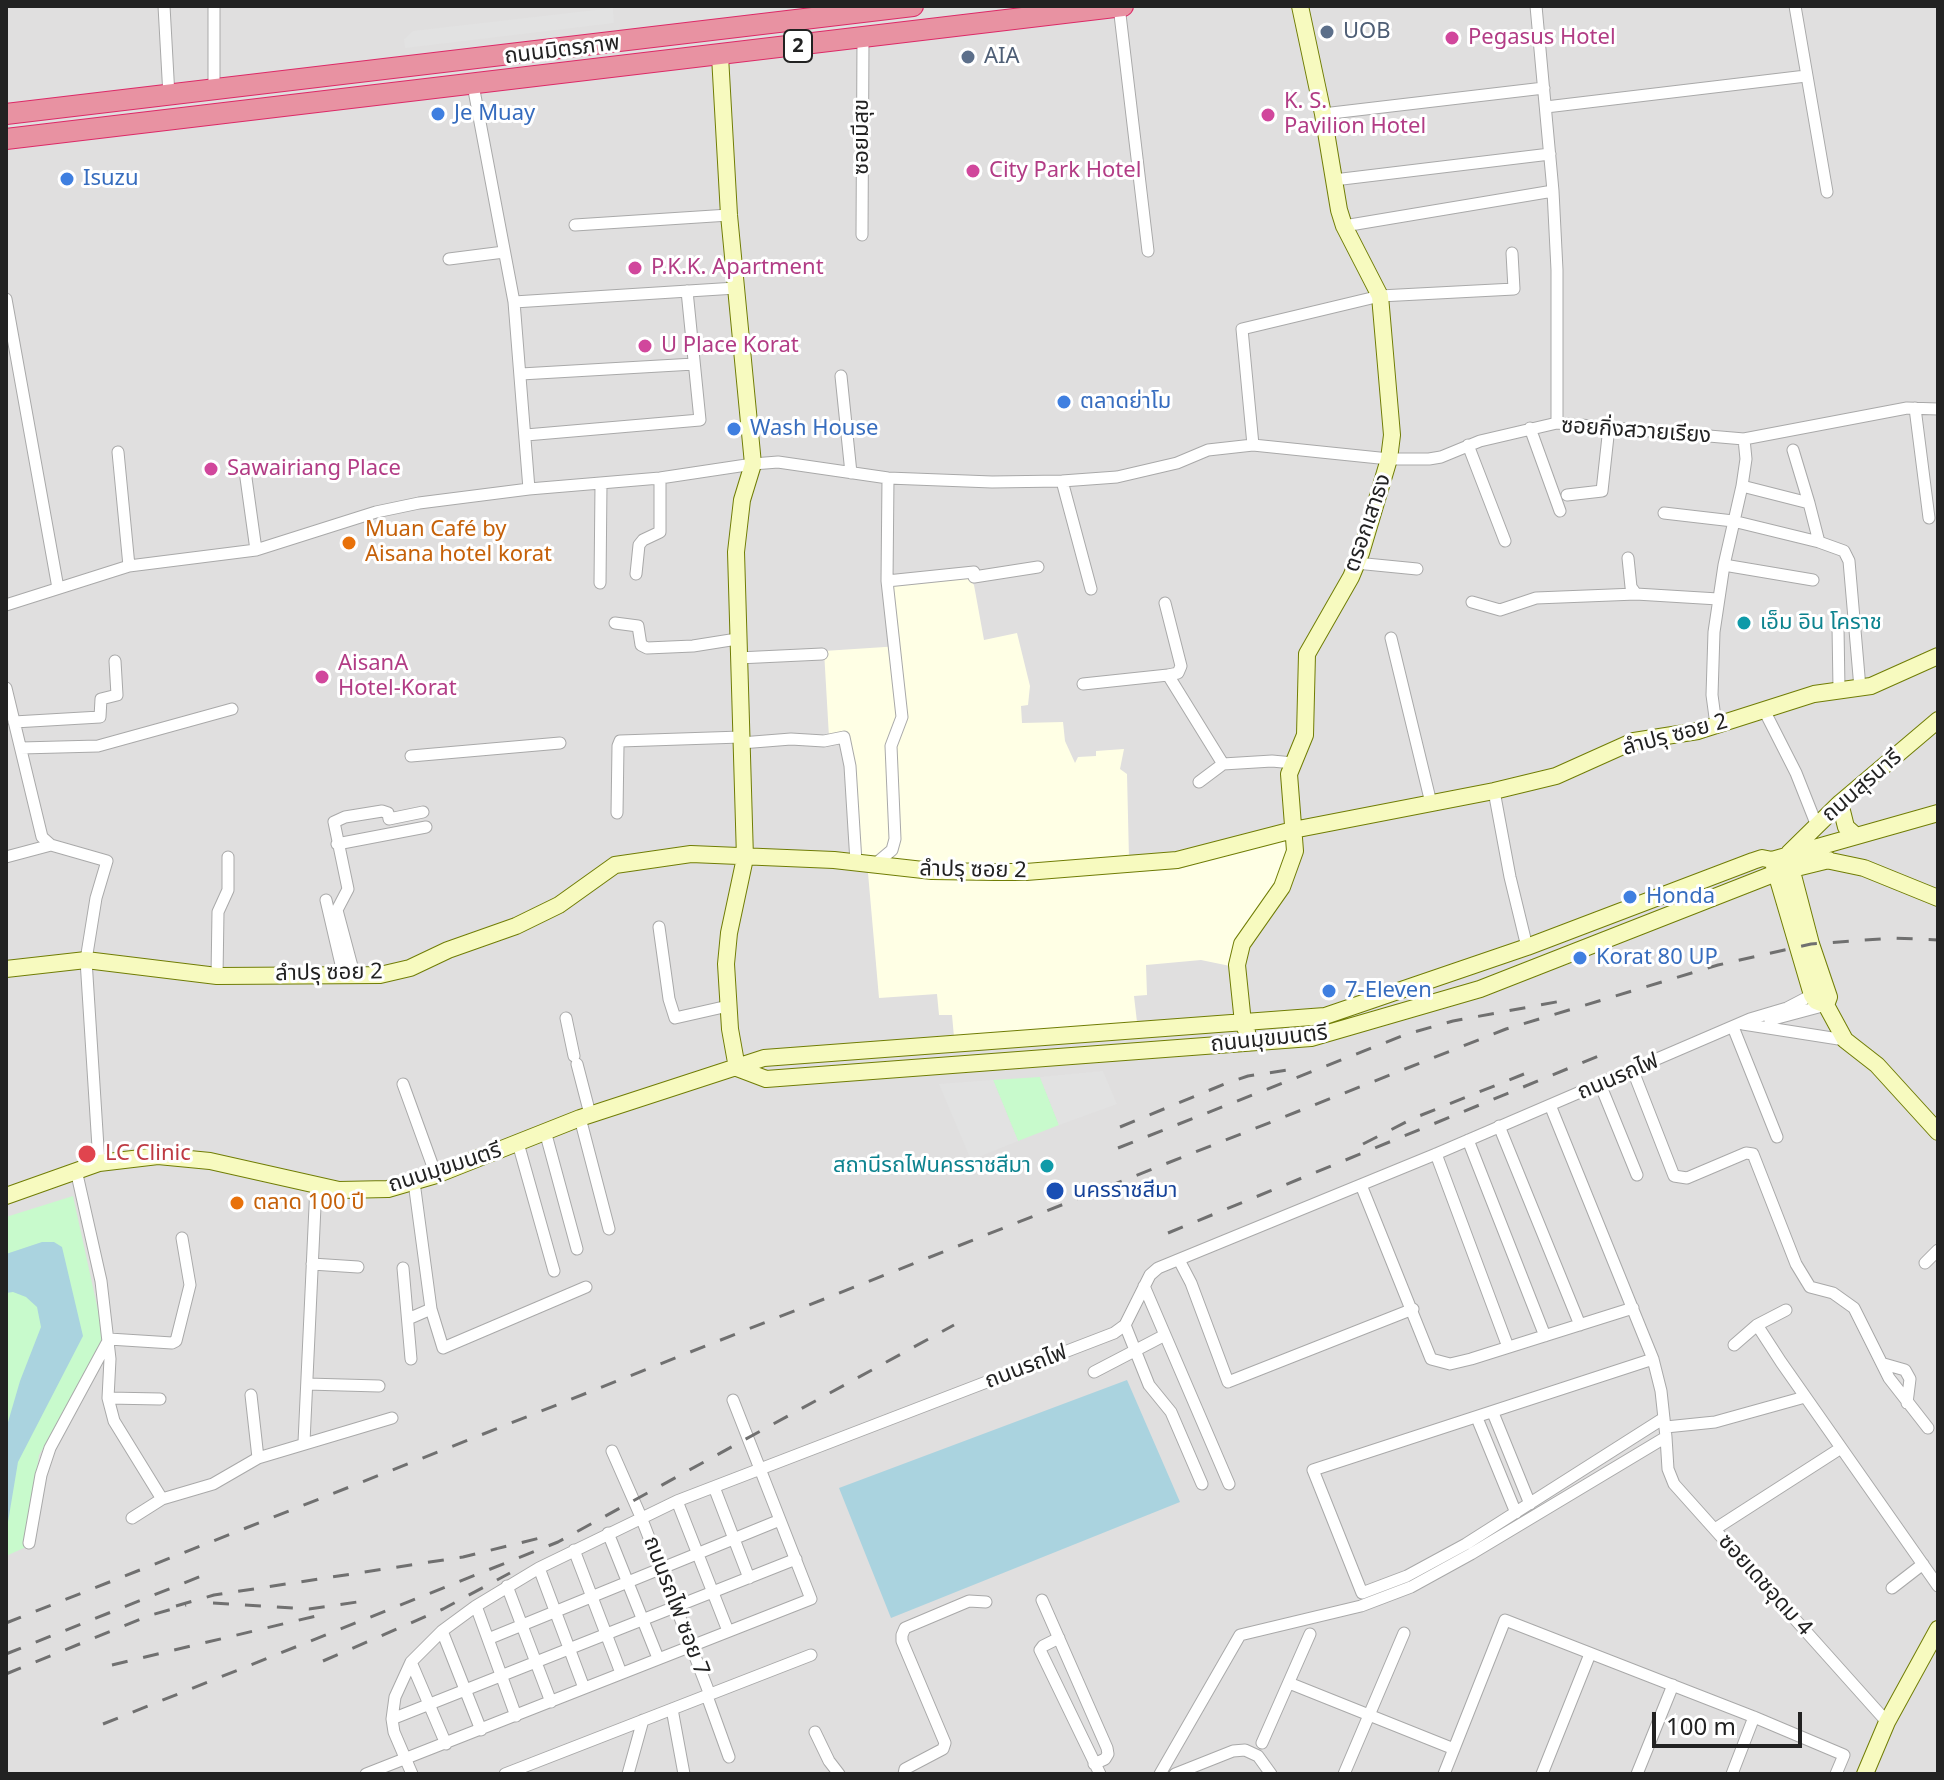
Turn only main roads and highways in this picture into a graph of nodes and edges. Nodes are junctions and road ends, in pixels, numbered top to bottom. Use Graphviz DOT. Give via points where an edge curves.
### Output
graph roads {
  1 [pos="913,6"];
  2 [pos="1121,6"];
  3 [pos="6,114"];
  4 [pos="6,139"];
  1 -- 3 [label="highway, ถนนมิตรภาพ / 2"];
  2 -- 4 [label="highway, ถนนมิตรภาพ / 2"];
}
